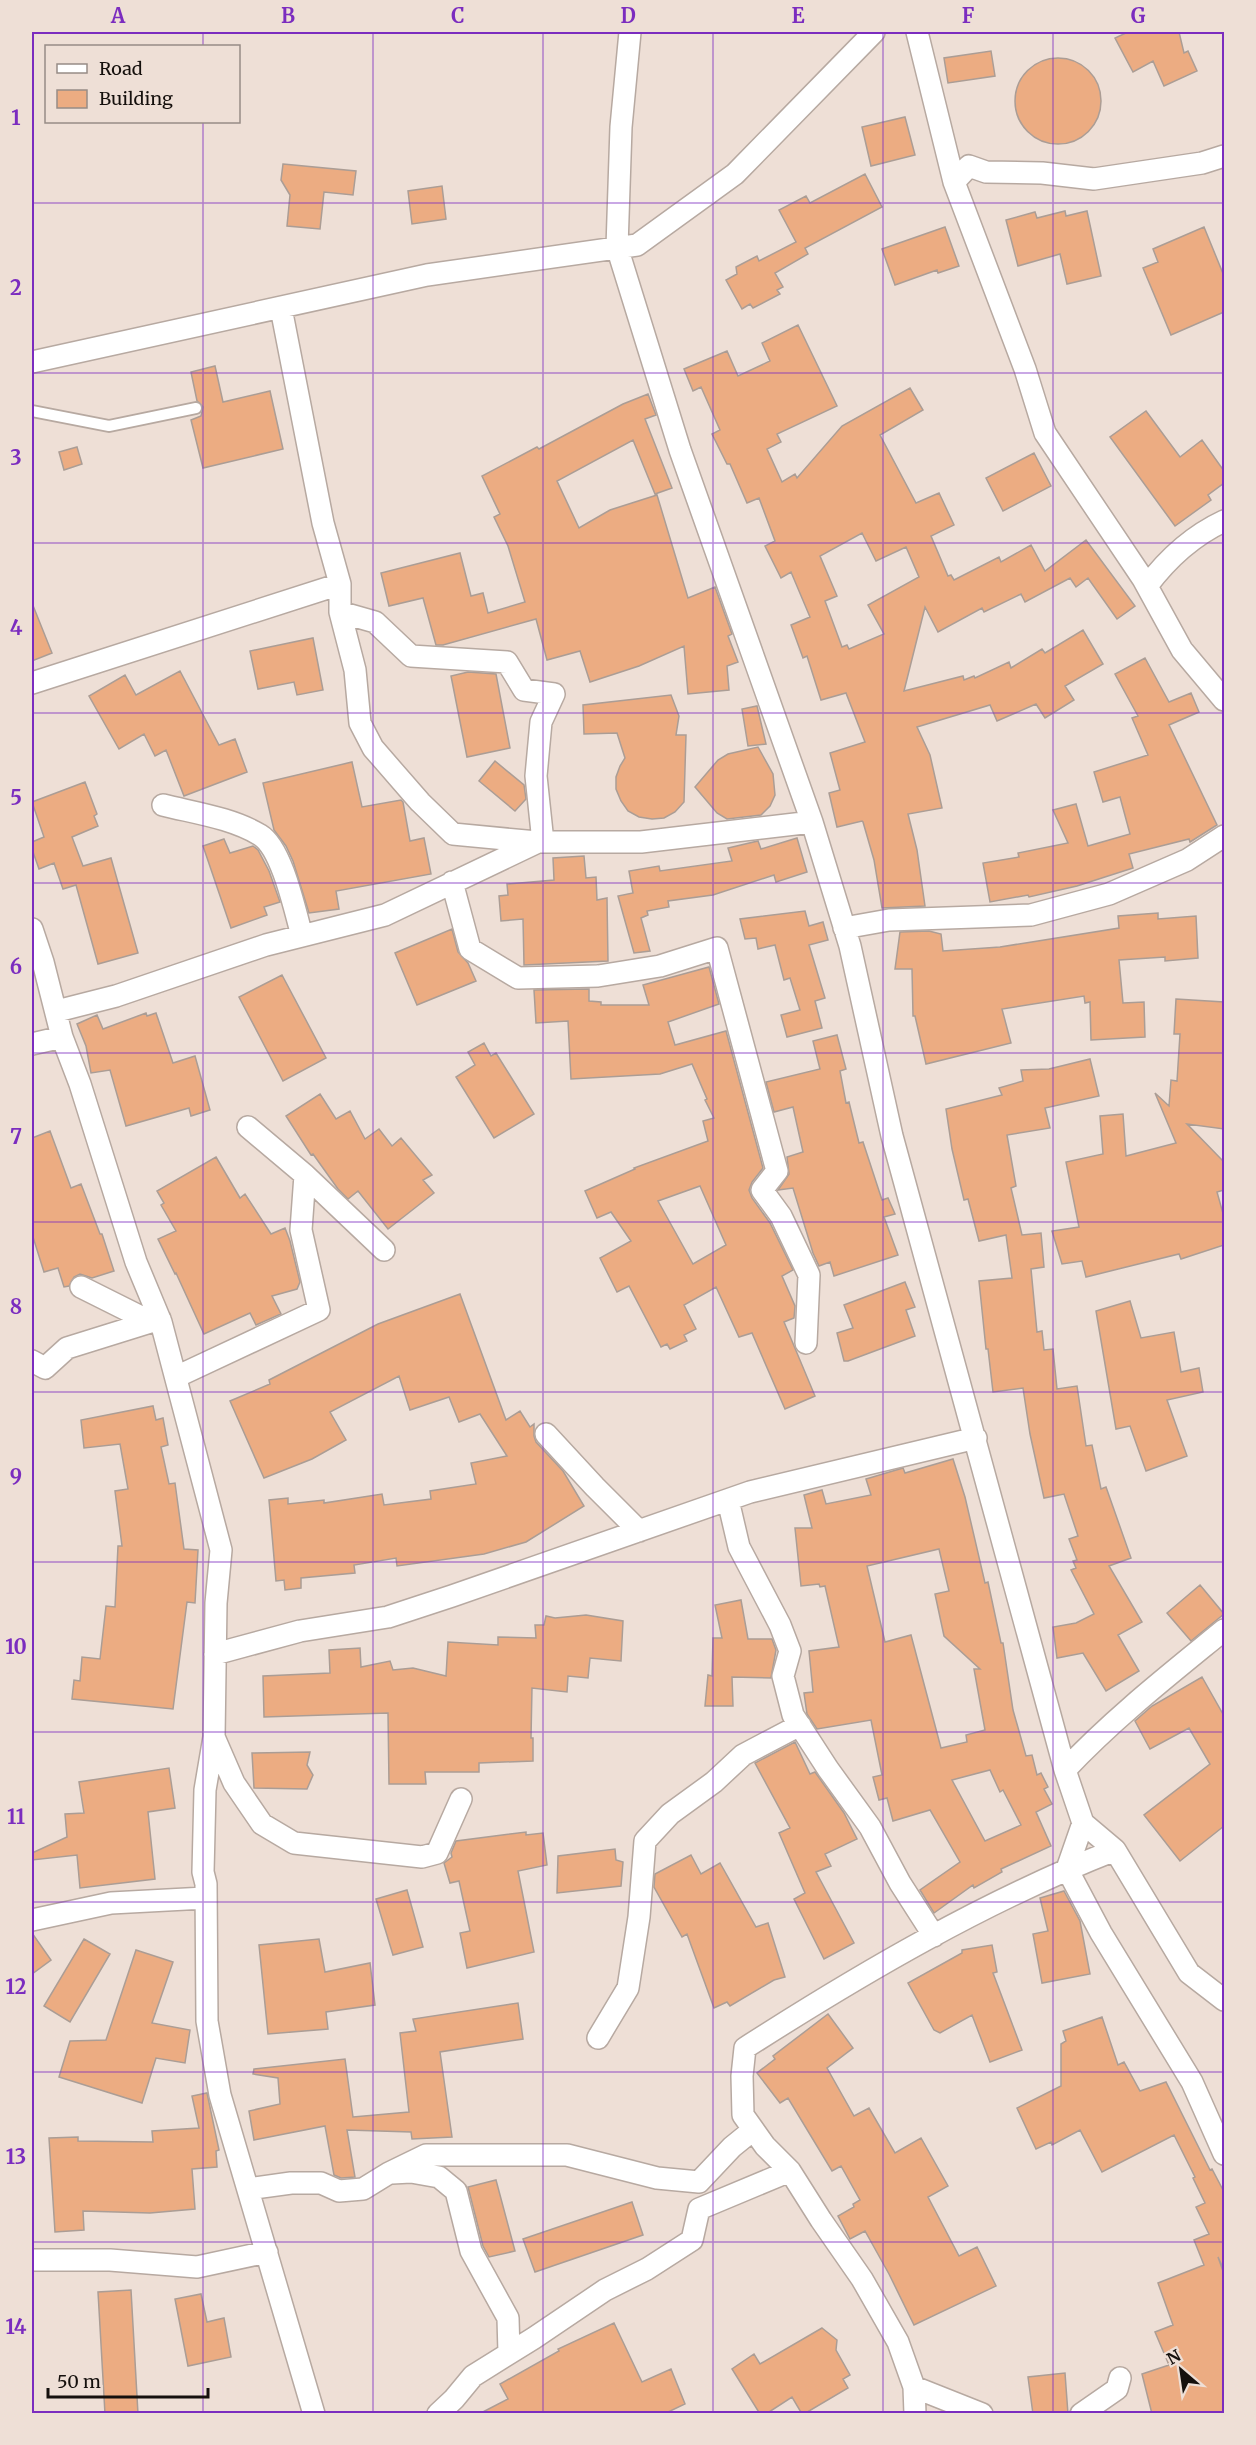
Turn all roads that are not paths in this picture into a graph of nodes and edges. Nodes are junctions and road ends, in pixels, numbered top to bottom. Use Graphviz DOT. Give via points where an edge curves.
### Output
graph roads {
  1 [pos="630,32"];
  2 [pos="874,32"];
  3 [pos="917,32"];
  4 [pos="1224,156"];
  5 [pos="954,182"];
  6 [pos="617,247"];
  7 [pos="281,308"];
  8 [pos="32,362"];
  9 [pos="196,408"];
  10 [pos="32,411"];
  11 [pos="1224,521"];
  12 [pos="340,584"];
  13 [pos="1146,586"];
  14 [pos="340,612"];
  15 [pos="32,683"];
  16 [pos="1224,700"];
  17 [pos="163,805"];
  18 [pos="812,822"];
  19 [pos="1224,836"];
  20 [pos="540,842"];
  21 [pos="452,882"];
  22 [pos="844,928"];
  23 [pos="32,929"];
  24 [pos="302,936"];
  25 [pos="57,1011"];
  26 [pos="62,1037"];
  27 [pos="32,1044"];
  28 [pos="248,1127"];
  29 [pos="305,1175"];
  30 [pos="384,1250"];
  31 [pos="81,1287"];
  32 [pos="155,1320"];
  33 [pos="806,1343"];
  34 [pos="32,1361"];
  35 [pos="176,1377"];
  36 [pos="546,1434"];
  37 [pos="976,1438"];
  38 [pos="728,1500"];
  39 [pos="639,1531"];
  40 [pos="1224,1630"];
  41 [pos="215,1653"];
  42 [pos="800,1725"];
  43 [pos="214,1737"];
  44 [pos="1065,1770"];
  45 [pos="461,1799"];
  46 [pos="1083,1823"];
  47 [pos="1115,1850"];
  48 [pos="1067,1869"];
  49 [pos="205,1898"];
  50 [pos="32,1920"];
  51 [pos="933,1936"];
  52 [pos="1224,2000"];
  53 [pos="598,2038"];
  54 [pos="753,2130"];
  55 [pos="1224,2154"];
  56 [pos="790,2171"];
  57 [pos="389,2173"];
  58 [pos="248,2189"];
  59 [pos="267,2252"];
  60 [pos="32,2260"];
  61 [pos="509,2354"];
  62 [pos="1120,2378"];
  63 [pos="914,2387"];
  64 [pos="314,2414"];
  65 [pos="438,2414"];
  66 [pos="915,2414"];
  67 [pos="982,2414"];
  68 [pos="1082,2414"];
  1 -- 6 [label="street" via="621,127"];
  2 -- 6 [label="street" via="735,174 637,245"];
  3 -- 5 [label="street"];
  4 -- 5 [label="street" via="1094,179 986,172 969,166"];
  5 -- 13 [label="street" via="1046,433"];
  6 -- 7 [label="street" via="427,275"];
  6 -- 18 [label="street" via="680,450"];
  7 -- 8 [label="street"];
  7 -- 12 [label="street" via="323,523"];
  9 -- 10 [label="lane" via="109,426"];
  11 -- 13 [label="street" via="1203,531 1170,558"];
  12 -- 14 [label="street"];
  12 -- 15 [label="street"];
  13 -- 16 [label="street" via="1182,650"];
  14 -- 20 [label="street" via="355,670 360,723 373,748 453,834"];
  14 -- 20 [label="street" via="375,622 411,656 507,662 524,690 554,694 541,722 536,776"];
  17 -- 24 [label="street" via="223,820 262,836 280,861"];
  18 -- 20 [label="street" via="641,842"];
  18 -- 22 [label="street"];
  19 -- 22 [label="street" via="1187,860 1109,894 1031,915 889,920"];
  20 -- 21 [label="street"];
  21 -- 24 [label="street" via="385,915"];
  21 -- 33 [label="street" via="470,950 518,978 598,976 660,966 717,948 777,1172 762,1190 781,1216 809,1275"];
  22 -- 37 [label="street" via="892,1136"];
  23 -- 25 [label="street"];
  24 -- 25 [label="street"];
  25 -- 26 [label="street"];
  26 -- 27 [label="street"];
  26 -- 32 [label="street"];
  28 -- 29 [label="street"];
  29 -- 30 [label="street"];
  29 -- 35 [label="street" via="301,1230 319,1310"];
  31 -- 32 [label="street"];
  32 -- 34 [label="street" via="67,1348 45,1368"];
  32 -- 35 [label="street"];
  35 -- 41 [label="street" via="221,1550"];
  36 -- 39 [label="street"];
  37 -- 38 [label="street"];
  37 -- 44 [label="street"];
  38 -- 39 [label="street"];
  38 -- 42 [label="street" via="739,1547 790,1651 783,1676 793,1715"];
  39 -- 41 [label="street" via="388,1617 300,1631"];
  40 -- 44 [label="street" via="1101,1732"];
  41 -- 43 [label="street"];
  42 -- 51 [label="street" via="870,1827"];
  42 -- 53 [label="street" via="743,1755 670,1814 645,1841 628,1988"];
  43 -- 45 [label="street" via="234,1783 262,1824 294,1843 422,1857 437,1853"];
  43 -- 49 [label="street" via="205,1790"];
  44 -- 46 [label="street"];
  46 -- 47 [label="street"];
  46 -- 48 [label="street"];
  47 -- 48 [label="street"];
  47 -- 52 [label="street" via="1189,1973"];
  48 -- 51 [label="street"];
  48 -- 55 [label="street" via="1101,1933 1192,2082"];
  49 -- 50 [label="street" via="111,1903"];
  49 -- 58 [label="street" via="207,2021 220,2095"];
  51 -- 54 [label="street" via="745,2048 743,2115"];
  54 -- 56 [label="street"];
  54 -- 57 [label="street" via="699,2181 657,2178 567,2155 426,2155"];
  56 -- 61 [label="street" via="699,2210 692,2240 605,2290"];
  56 -- 63 [label="street" via="862,2279 898,2342"];
  57 -- 58 [label="street" via="363,2189 339,2191 321,2183 291,2183"];
  57 -- 61 [label="street" via="439,2177 456,2191 471,2251 508,2318"];
  58 -- 59 [label="street"];
  59 -- 60 [label="street" via="197,2267 110,2260"];
  59 -- 64 [label="street"];
  61 -- 65 [label="street" via="473,2376"];
  62 -- 68 [label="street" via="1117,2389"];
  63 -- 66 [label="street"];
  63 -- 67 [label="street"];
}
